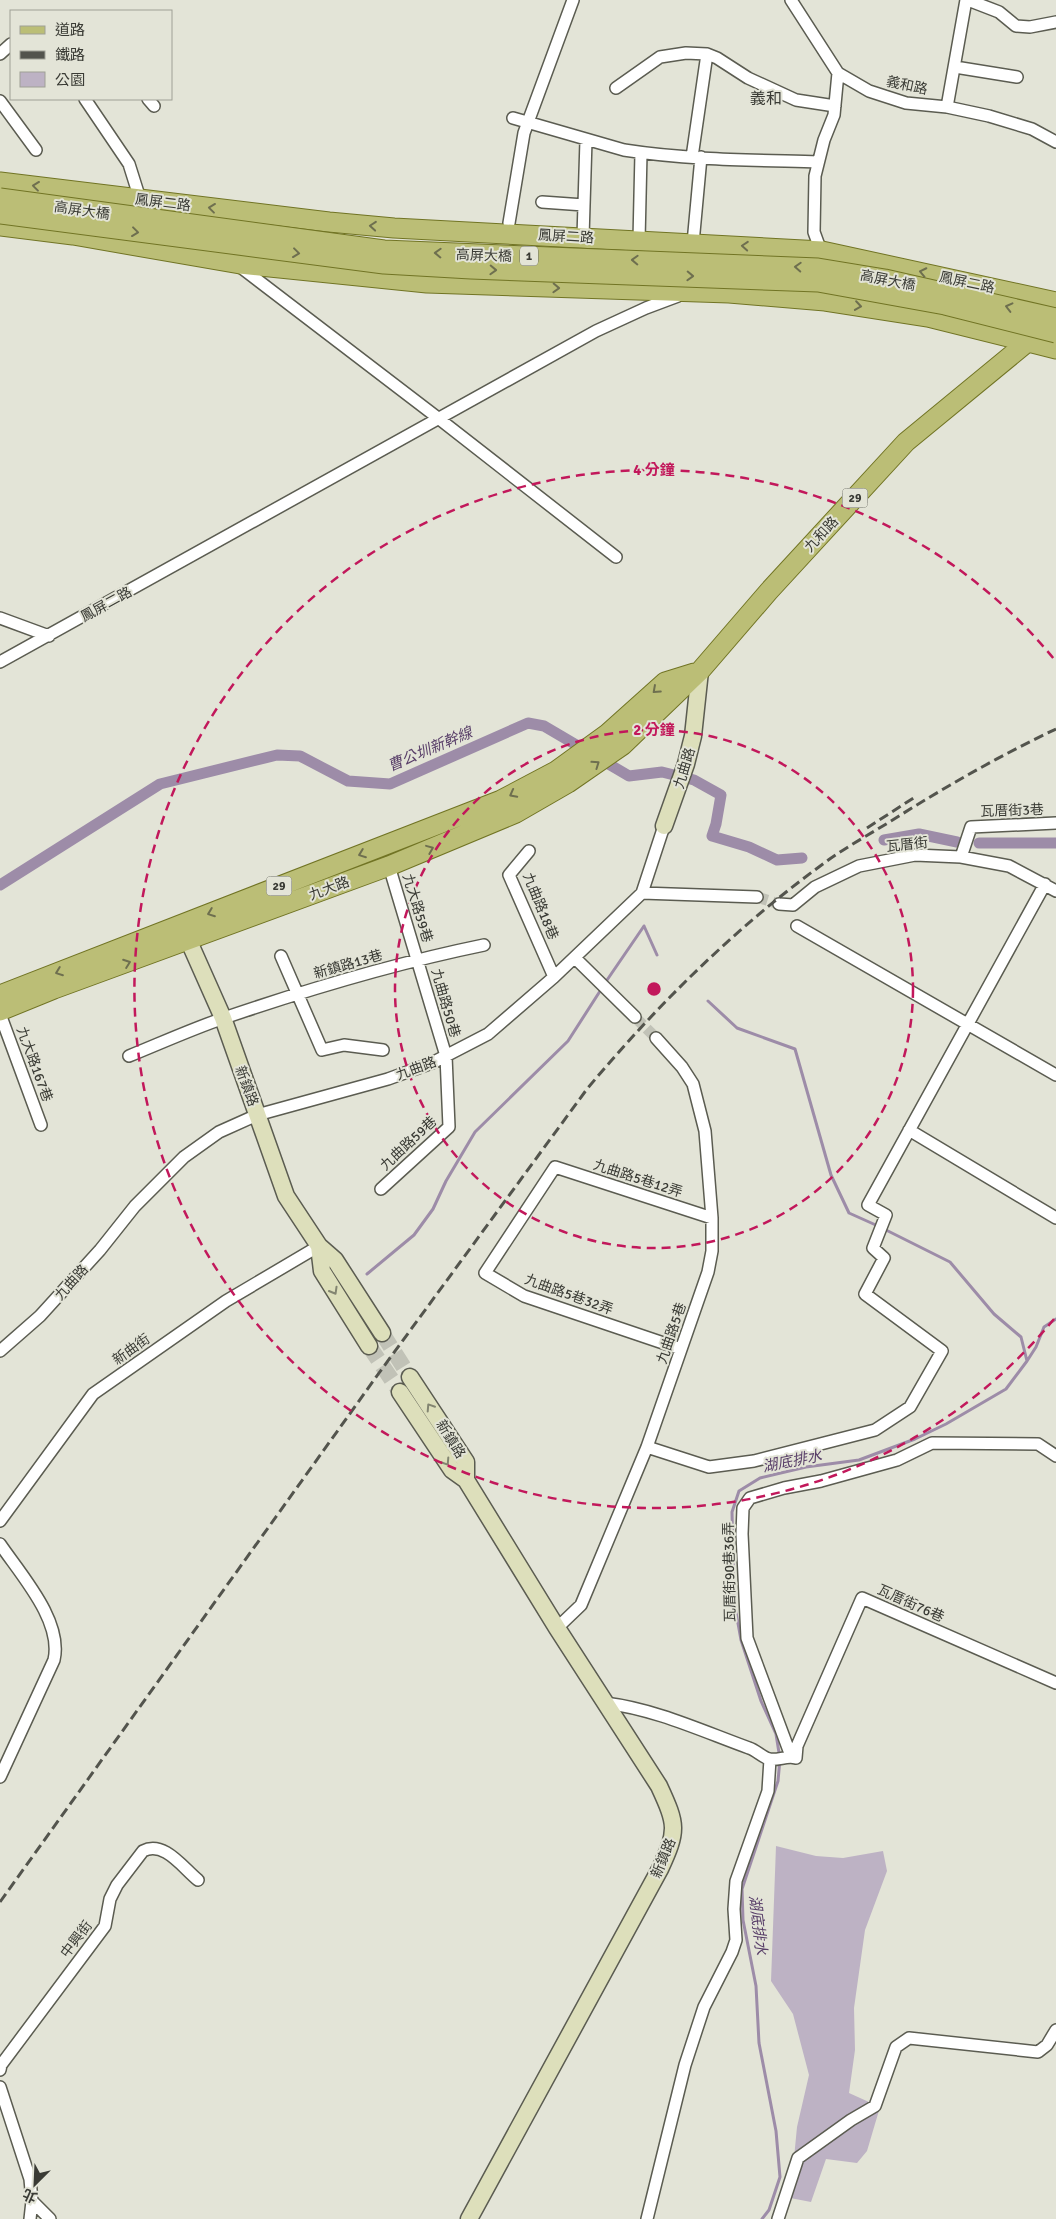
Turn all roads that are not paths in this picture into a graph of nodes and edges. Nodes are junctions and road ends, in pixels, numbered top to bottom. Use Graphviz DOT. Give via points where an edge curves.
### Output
graph roads {
  1 [pos="573,0"];
  2 [pos="791,0"];
  3 [pos="967,0"];
  4 [pos="1056,22"];
  5 [pos="10,45"];
  6 [pos="0,54"];
  7 [pos="707,54"];
  8 [pos="954,67"];
  9 [pos="838,73"];
  10 [pos="1018,77"];
  11 [pos="616,88"];
  12 [pos="85,100"];
  13 [pos="0,101"];
  14 [pos="835,106"];
  15 [pos="947,107"];
  16 [pos="513,118"];
  17 [pos="528,123"];
  18 [pos="586,140"];
  19 [pos="1056,142"];
  20 [pos="36,150"];
  21 [pos="641,153"];
  22 [pos="696,157"];
  23 [pos="818,162"];
  24 [pos="0,182"];
  25 [pos="73,191"];
  26 [pos="0,198"];
  27 [pos="140,199"];
  28 [pos="542,202"];
  29 [pos="584,205"];
  30 [pos="0,214"];
  31 [pos="509,223"];
  32 [pos="0,226"];
  33 [pos="73,235"];
  34 [pos="583,237"];
  35 [pos="639,240"];
  36 [pos="693,243"];
  37 [pos="822,251"];
  38 [pos="240,264"];
  39 [pos="688,292"];
  40 [pos="825,301"];
  41 [pos="1056,302"];
  42 [pos="1056,318"];
  43 [pos="1056,333"];
  44 [pos="1027,342"];
  45 [pos="1056,349"];
  46 [pos="438,418"];
  47 [pos="616,557"];
  48 [pos="0,618"];
  49 [pos="49,636"];
  50 [pos="0,662"];
  51 [pos="700,671"];
  52 [pos="562,777"];
  53 [pos="1056,823"];
  54 [pos="664,826"];
  55 [pos="529,850"];
  56 [pos="961,857"];
  57 [pos="389,866"];
  58 [pos="1045,884"];
  59 [pos="1056,891"];
  60 [pos="642,893"];
  61 [pos="757,897"];
  62 [pos="778,904"];
  63 [pos="797,926"];
  64 [pos="185,932"];
  65 [pos="484,945"];
  66 [pos="281,956"];
  67 [pos="575,958"];
  68 [pos="417,959"];
  69 [pos="554,977"];
  70 [pos="298,994"];
  71 [pos="0,995"];
  72 [pos="0,1012"];
  73 [pos="635,1017"];
  74 [pos="223,1018"];
  75 [pos="967,1024"];
  76 [pos="656,1038"];
  77 [pos="383,1050"];
  78 [pos="130,1056"];
  79 [pos="446,1056"];
  80 [pos="1056,1075"];
  81 [pos="257,1115"];
  82 [pos="41,1125"];
  83 [pos="908,1130"];
  84 [pos="555,1167"];
  85 [pos="381,1189"];
  86 [pos="712,1218"];
  87 [pos="1056,1218"];
  88 [pos="319,1246"];
  89 [pos="382,1333"];
  90 [pos="370,1346"];
  91 [pos="681,1349"];
  92 [pos="0,1351"];
  93 [pos="410,1377"];
  94 [pos="400,1392"];
  95 [pos="647,1447"];
  96 [pos="1056,1456"];
  97 [pos="466,1480"];
  98 [pos="0,1520"];
  99 [pos="0,1544"];
  100 [pos="557,1628"];
  101 [pos="1056,1683"];
  102 [pos="605,1703"];
  103 [pos="791,1756"];
  104 [pos="770,1759"];
  105 [pos="0,1777"];
  106 [pos="198,1880"];
  107 [pos="1056,2030"];
  108 [pos="0,2070"];
  109 [pos="0,2087"];
  110 [pos="32,2201"];
  111 [pos="30,2219"];
  112 [pos="50,2219"];
  113 [pos="469,2219"];
  114 [pos="647,2219"];
  115 [pos="778,2219"];
  1 -- 17 [label="street"];
  2 -- 9 [label="street, 義和路"];
  3 -- 4 [label="street" via="999,12 1016,26"];
  3 -- 8 [label="street"];
  5 -- 6 [label="street"];
  7 -- 11 [label="street" via="660,57"];
  7 -- 14 [label="street" via="796,100"];
  7 -- 22 [label="street"];
  8 -- 10 [label="street"];
  8 -- 15 [label="street"];
  9 -- 14 [label="street"];
  9 -- 15 [label="street, 義和路" via="880,95 906,103"];
  12 -- 27 [label="street" via="129,164"];
  13 -- 20 [label="street"];
  14 -- 23 [label="street"];
  15 -- 19 [label="street, 義和路" via="1032,129"];
  16 -- 17 [label="street"];
  17 -- 18 [label="street"];
  17 -- 31 [label="street"];
  18 -- 21 [label="street"];
  18 -- 29 [label="street"];
  21 -- 22 [label="street"];
  21 -- 35 [label="street"];
  22 -- 23 [label="street"];
  22 -- 36 [label="street"];
  23 -- 37 [label="street" via="814,232"];
  25 -- 24 [label="main road, 高屏大橋 / 1, one-way"];
  25 -- 27 [label="main road, 鳳屏二路 / 1"];
  42 -- 26 [label="main road, 高屏大橋 / 1, one-way, bridge" via="886,279 818,268 384,250"];
  34 -- 27 [label="main road, 鳳屏二路 / 1, one-way" via="394,228"];
  28 -- 29 [label="street"];
  29 -- 34 [label="street"];
  30 -- 43 [label="main road, 高屏大橋 / 1, one-way, bridge" via="384,264 818,282 945,305"];
  32 -- 33 [label="main road, 高屏大橋"];
  33 -- 38 [label="main road, 鳳屏二路"];
  34 -- 35 [label="main road, 鳳屏二路 / 1"];
  35 -- 36 [label="main road, 鳳屏二路 / 1"];
  37 -- 36 [label="main road, 鳳屏二路 / 1, one-way"];
  37 -- 40 [label="street"];
  41 -- 37 [label="main road, 鳳屏二路 / 1, one-way"];
  38 -- 39 [label="main road, 鳳屏二路, one-way" via="427,283"];
  38 -- 46 [label="street"];
  39 -- 40 [label="main road, 鳳屏二路"];
  39 -- 46 [label="street, 鳳屏二路" via="596,331"];
  40 -- 44 [label="main road, 鳳屏二路, one-way" via="928,317"];
  42 -- 44 [label="main road, 九和路 / 29"];
  44 -- 45 [label="main road, 鳳屏二路"];
  44 -- 51 [label="main road, 九和路 / 29" via="906,442"];
  46 -- 47 [label="street"];
  46 -- 49 [label="street, 鳳屏二路"];
  48 -- 49 [label="street"];
  49 -- 50 [label="street, 鳳屏二路"];
  52 -- 51 [label="main road, 九和路 / 29, one-way" via="623,745"];
  51 -- 52 [label="main road, 29, one-way" via="665,682"];
  51 -- 54 [label="street, 九曲路" via="693,736"];
  57 -- 52 [label="main road, 九大路 / 29, one-way" via="516,813"];
  52 -- 64 [label="main road, 九大路 / 29, one-way"];
  53 -- 56 [label="street, 瓦厝街3巷" via="971,827"];
  54 -- 60 [label="street, 九曲路"];
  55 -- 69 [label="street, 九曲路18巷" via="510,875"];
  56 -- 58 [label="street, 瓦厝街" via="1009,866"];
  56 -- 62 [label="street, 瓦厝街" via="915,856 859,866 815,887 793,905"];
  57 -- 64 [label="main road, 九大路 / 29"];
  57 -- 68 [label="street, 九大路59巷"];
  58 -- 59 [label="street, 瓦厝街"];
  58 -- 75 [label="street"];
  60 -- 61 [label="street"];
  60 -- 67 [label="street, 九曲路"];
  63 -- 75 [label="street"];
  64 -- 71 [label="main road, 九大路 / 29, one-way"];
  72 -- 64 [label="main road, 九大路 / 29, one-way"];
  64 -- 74 [label="street, 新鎮路"];
  65 -- 68 [label="street, 新鎮路13巷"];
  66 -- 70 [label="street"];
  67 -- 69 [label="street, 九曲路"];
  67 -- 73 [label="street"];
  68 -- 70 [label="street, 新鎮路13巷"];
  68 -- 79 [label="street, 九曲路50巷"];
  69 -- 79 [label="street, 九曲路" via="488,1034"];
  70 -- 74 [label="street, 新鎮路13巷"];
  70 -- 77 [label="street" via="322,1050 344,1045"];
  72 -- 82 [label="street, 九大路167巷"];
  74 -- 78 [label="street, 新鎮路13巷"];
  74 -- 81 [label="street, 新鎮路"];
  75 -- 80 [label="street"];
  75 -- 83 [label="street"];
  76 -- 86 [label="street, 九曲路5巷" via="682,1066 693,1084 705,1131"];
  79 -- 81 [label="street, 九曲路" via="388,1079"];
  79 -- 85 [label="street, 九曲路59巷" via="449,1127"];
  81 -- 88 [label="street, 新鎮路" via="286,1196"];
  81 -- 92 [label="street, 九曲路" via="219,1132 184,1157 135,1206 40,1316"];
  83 -- 87 [label="street"];
  83 -- 95 [label="street" via="868,1205 886,1216 873,1248 884,1258 865,1294 942,1351 910,1407 875,1430 754,1461 709,1467"];
  84 -- 86 [label="street, 九曲路5巷12弄"];
  84 -- 91 [label="street, 九曲路5巷32弄" via="485,1274 524,1296"];
  86 -- 91 [label="street, 九曲路5巷" via="708,1272"];
  88 -- 89 [label="street, 新鎮路" via="335,1260"];
  88 -- 90 [label="street, 新鎮路, one-way" via="322,1271"];
  88 -- 98 [label="street, 新曲街" via="226,1301 93,1394"];
  91 -- 95 [label="street, 九曲路5巷"];
  97 -- 93 [label="street, 新鎮路, one-way" via="466,1462"];
  94 -- 97 [label="street, 新鎮路, one-way" via="452,1470"];
  95 -- 100 [label="street, 九曲路5巷" via="581,1605"];
  96 -- 103 [label="street, 瓦厝街90巷36弄" via="1038,1444 932,1443 897,1460 750,1498 743,1508 742,1534 746,1638"];
  97 -- 100 [label="street, 新鎮路"];
  99 -- 105 [label="street" via="46,1612 56,1649 54,1660"];
  100 -- 102 [label="street, 新鎮路"];
  101 -- 103 [label="street, 瓦厝街76巷" via="862,1598 797,1746 796,1758"];
  102 -- 104 [label="street" via="660,1716 753,1749"];
  102 -- 113 [label="street, 新鎮路" via="660,1786 672,1815 672,1843"];
  103 -- 104 [label="street"];
  104 -- 114 [label="street" via="768,1791 736,1881 736,1940 704,2007 690,2048"];
  106 -- 108 [label="street, 中興街" via="162,1849 143,1851 117,1884 110,1899 105,1926"];
  107 -- 115 [label="street" via="1047,2045 1038,2052 908,2038 896,2048 875,2106 798,2158"];
  109 -- 110 [label="street" via="30,2180"];
  110 -- 111 [label="street"];
  110 -- 112 [label="street"];
}
